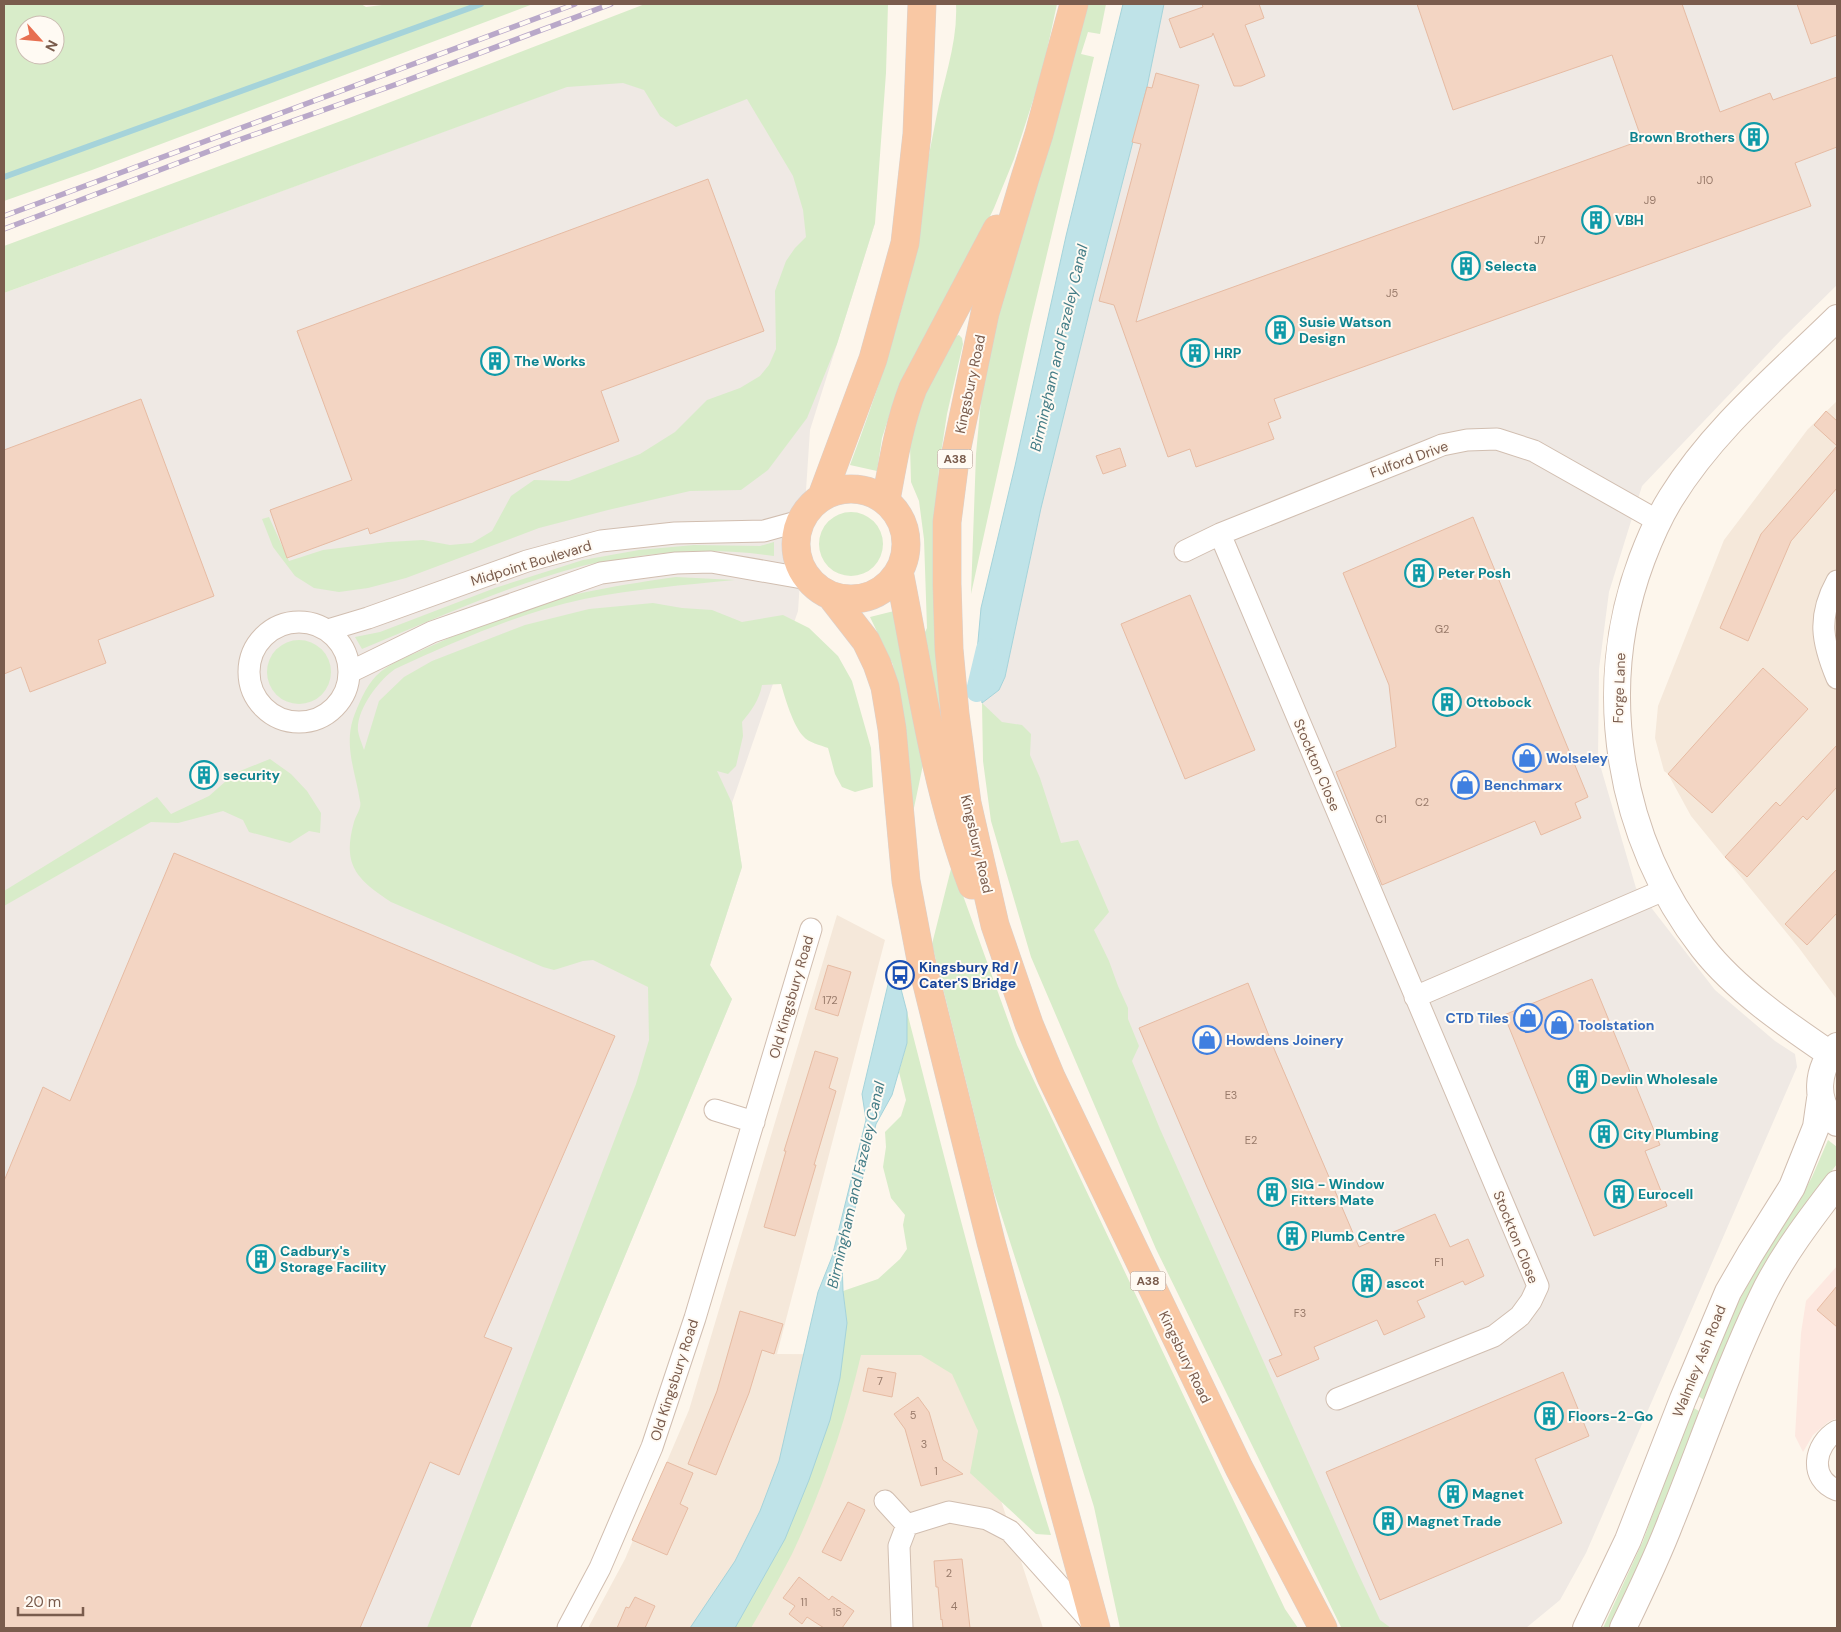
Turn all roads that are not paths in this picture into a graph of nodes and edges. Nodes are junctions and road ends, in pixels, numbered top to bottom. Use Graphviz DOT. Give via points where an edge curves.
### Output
graph roads {
  1 [pos="922,4"];
  2 [pos="1074,4"];
  3 [pos="1025,178"];
  4 [pos="1837,318"];
  5 [pos="822,496"];
  6 [pos="886,500"];
  7 [pos="800,521"];
  8 [pos="1658,521"];
  9 [pos="1220,534"];
  10 [pos="1185,551"];
  11 [pos="899,571"];
  12 [pos="808,579"];
  13 [pos="1837,581"];
  14 [pos="830,596"];
  15 [pos="328,630"];
  16 [pos="350,672"];
  17 [pos="1837,678"];
  18 [pos="1664,890"];
  19 [pos="995,925"];
  20 [pos="811,929"];
  21 [pos="1415,997"];
  22 [pos="1833,1050"];
  23 [pos="1820,1098"];
  24 [pos="715,1110"];
  25 [pos="754,1122"];
  26 [pos="1837,1123"];
  27 [pos="1837,1184"];
  28 [pos="1337,1399"];
  29 [pos="1837,1431"];
  30 [pos="1837,1490"];
  31 [pos="886,1501"];
  32 [pos="907,1525"];
  33 [pos="568,1628"];
  34 [pos="902,1628"];
  35 [pos="1096,1628"];
  36 [pos="1323,1628"];
  37 [pos="1586,1628"];
  38 [pos="1623,1628"];
  1 -- 5 [label="highway" via="917,134 905,243 872,359"];
  2 -- 3 [label="highway, Kingsbury Road / A38"];
  3 -- 6 [label="highway, A38" via="913,388 897,439"];
  3 -- 19 [label="highway, Kingsbury Road / A38" via="986,313 956,452 947,522 948,621 954,714 967,803"];
  4 -- 8 [label="street, Forge Lane" via="1710,444"];
  5 -- 6 [label="highway" via="854,488"];
  5 -- 7 [label="highway"];
  6 -- 11 [label="highway, A38" via="896,512 905,533 905,556"];
  7 -- 12 [label="highway" via="795,545"];
  7 -- 15 [label="street, Midpoint Boulevard" via="764,531 675,533 601,541 528,561"];
  8 -- 9 [label="street, Fulford Drive" via="1534,451 1497,439 1442,445"];
  8 -- 18 [label="street, Forge Lane" via="1636,576 1626,612 1617,665 1616,711 1632,810"];
  9 -- 10 [label="street, Fulford Drive"];
  9 -- 21 [label="street, Stockton Close"];
  11 -- 14 [label="highway, A38" via="890,584 877,593 854,599"];
  11 -- 19 [label="highway, A38" via="936,760 956,843 973,887"];
  12 -- 14 [label="highway"];
  12 -- 16 [label="street" via="711,562 676,563 600,574 432,632"];
  13 -- 17 [label="street" via="1827,603 1824,633"];
  14 -- 35 [label="highway" via="866,642 885,687 906,881 921,960 991,1242"];
  15 -- 16 [label="street" via="348,656"];
  15 -- 16 [label="street" via="316,623 301,621 274,628 262,637 249,664 253,693 260,704 278,718 308,722 335,708 344,696"];
  18 -- 21 [label="street"];
  18 -- 22 [label="street, Forge Lane" via="1702,948 1721,968 1761,1004"];
  19 -- 36 [label="highway, Kingsbury Road / A38" via="1051,1077 1239,1468"];
  20 -- 25 [label="street, Old Kingsbury Road"];
  21 -- 28 [label="street, Stockton Close" via="1538,1286 1520,1316 1494,1336"];
  22 -- 23 [label="street, Walmley Ash Road" via="1823,1068"];
  23 -- 26 [label="street"];
  23 -- 37 [label="street, Walmley Ash Road" via="1816,1128 1792,1187 1728,1292 1628,1540"];
  24 -- 25 [label="street"];
  25 -- 33 [label="street, Old Kingsbury Road" via="652,1447 600,1568"];
  27 -- 38 [label="street" via="1762,1296 1671,1523"];
  29 -- 30 [label="street" via="1822,1445 1817,1464 1826,1482"];
  31 -- 32 [label="street"];
  32 -- 34 [label="street" via="899,1546"];
  32 -- 35 [label="street" via="949,1512 987,1519 1010,1532"];
}
